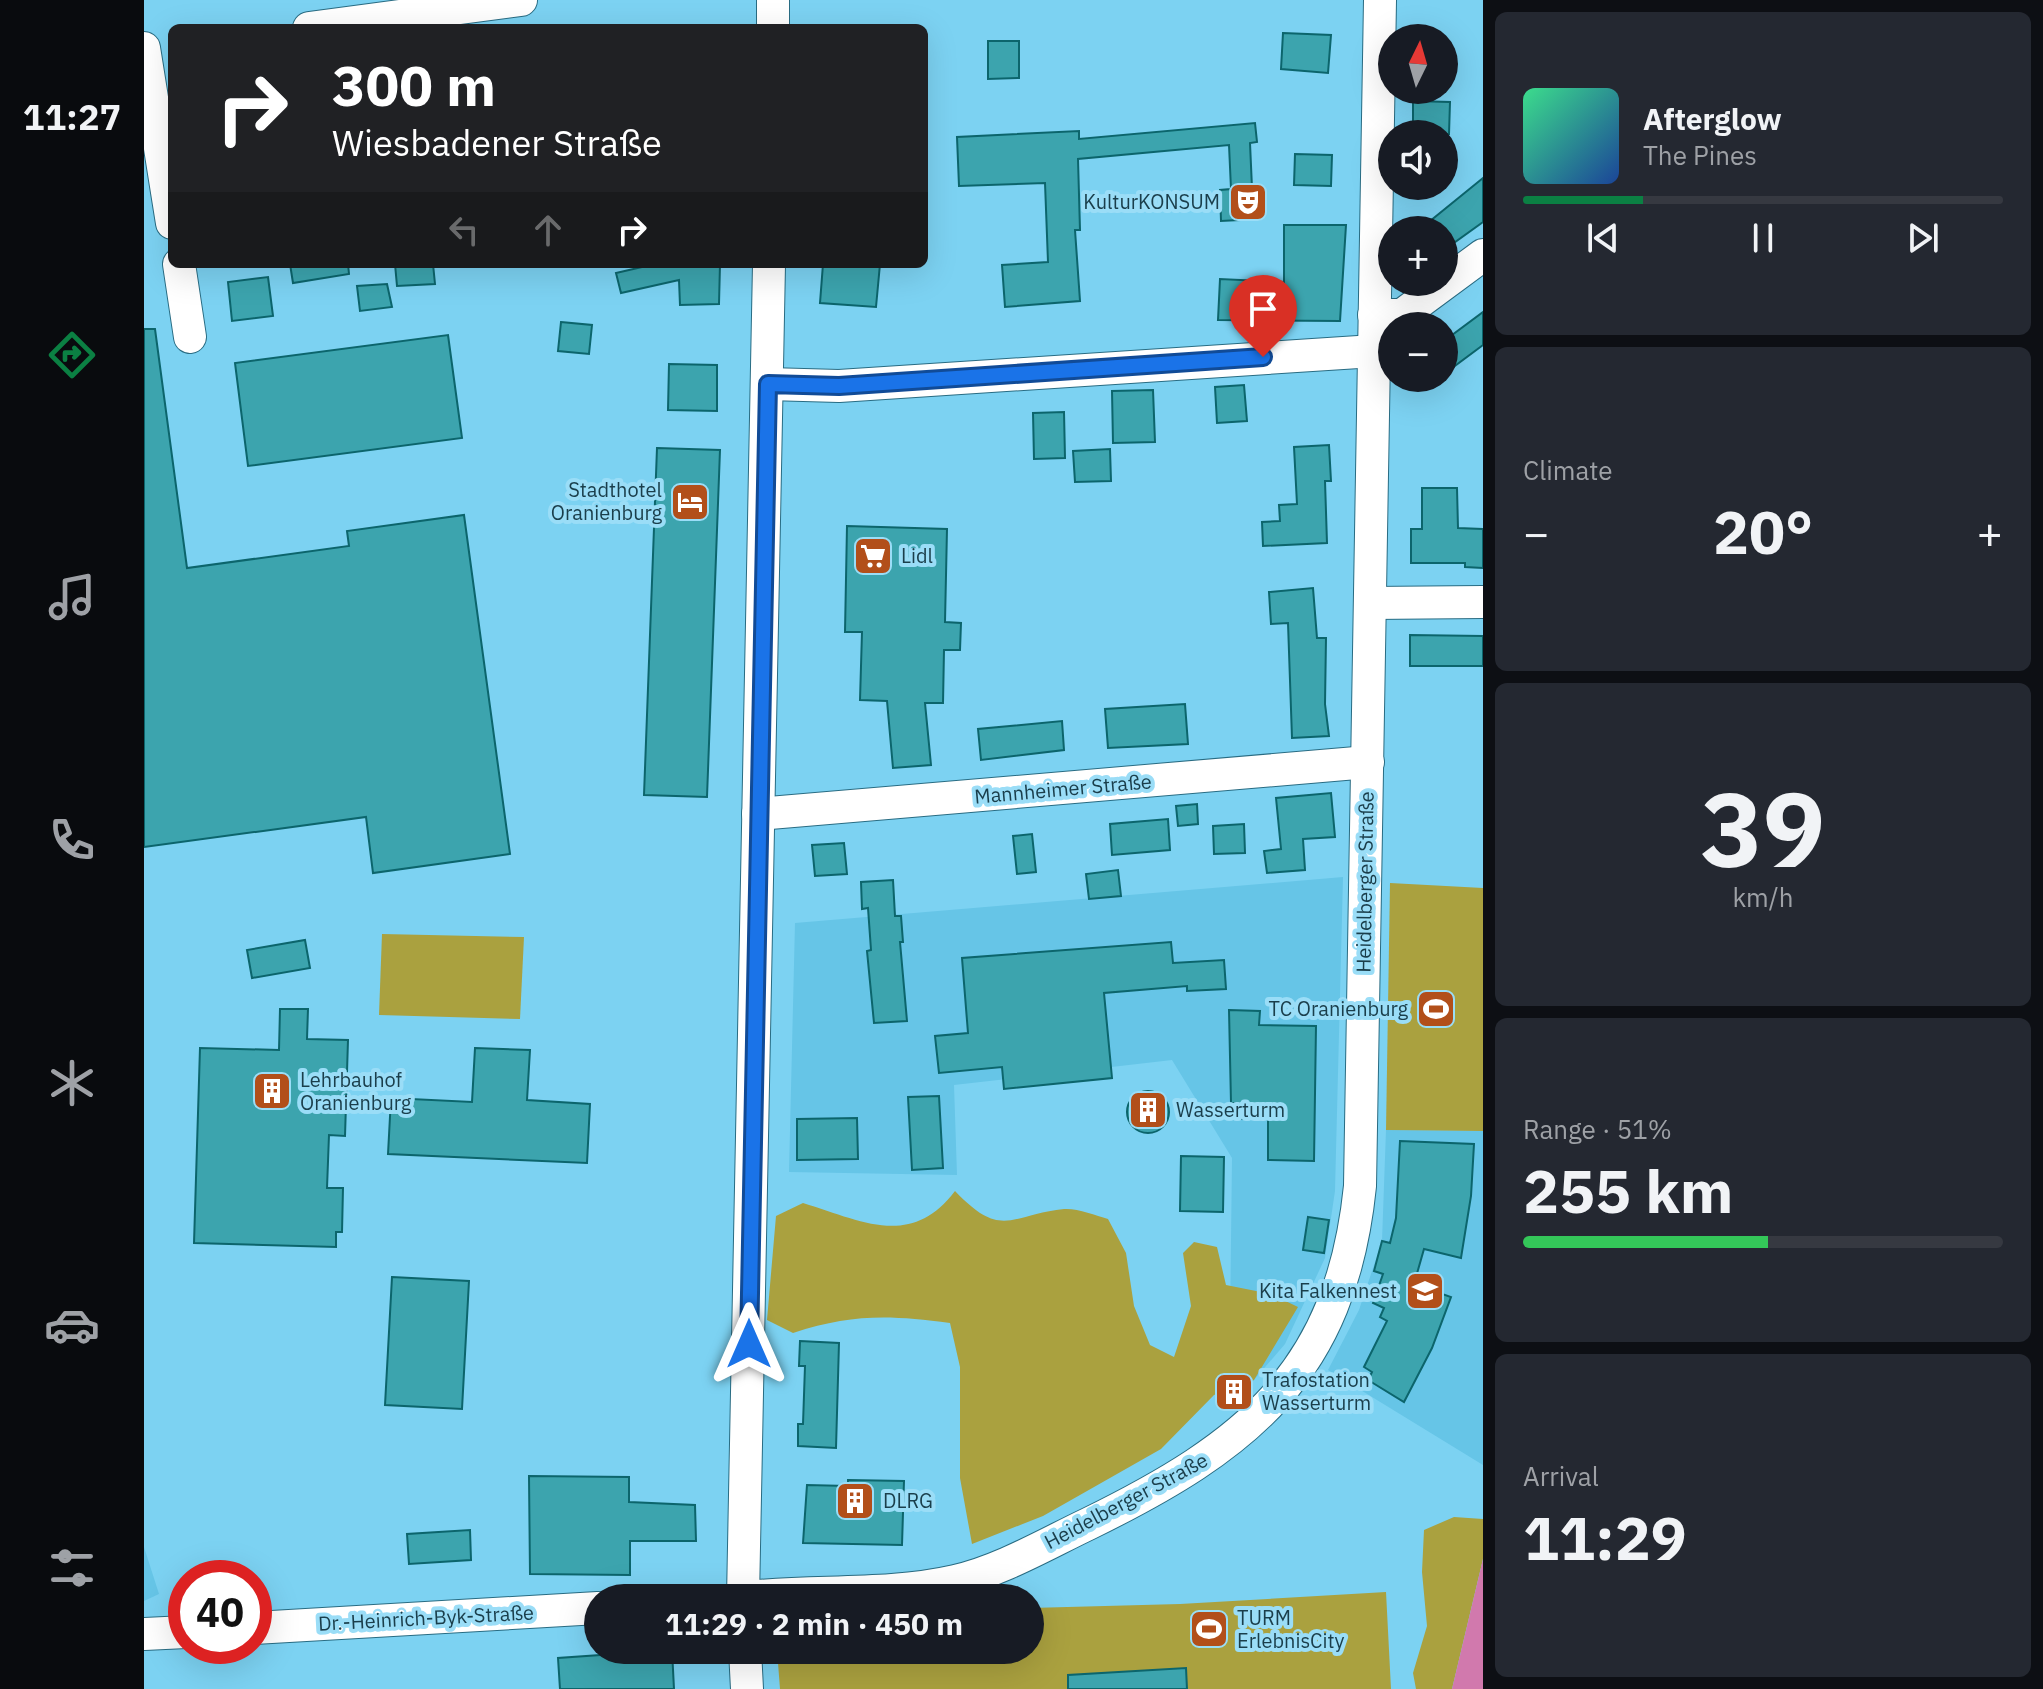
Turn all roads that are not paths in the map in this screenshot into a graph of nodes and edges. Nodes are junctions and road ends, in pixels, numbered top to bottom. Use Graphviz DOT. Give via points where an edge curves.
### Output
graph roads {
  1 [pos="521,0"];
  2 [pos="773,0"];
  3 [pos="1380,0"];
  4 [pos="339,24"];
  5 [pos="773,24"];
  6 [pos="168,46"];
  7 [pos="144,49"];
  8 [pos="168,198"];
  9 [pos="1483,255"];
  10 [pos="180,268"];
  11 [pos="769,268"];
  12 [pos="1374,315"];
  13 [pos="190,337"];
  14 [pos="1374,351"];
  15 [pos="768,384"];
  16 [pos="1483,602"];
  17 [pos="1370,603"];
  18 [pos="1368,762"];
  19 [pos="758,814"];
  20 [pos="741,1584"];
  21 [pos="918,1584"];
  22 [pos="584,1609"];
  23 [pos="272,1627"];
  24 [pos="168,1633"];
  25 [pos="144,1634"];
  26 [pos="746,1664"];
  27 [pos="747,1689"];
  1 -- 4 [label="street"];
  2 -- 5 [label="street"];
  3 -- 12 [label="street, Heidelberger Straße"];
  6 -- 7 [label="street"];
  7 -- 8 [label="street"];
  9 -- 12 [label="street" via="1402,315"];
  10 -- 13 [label="street"];
  11 -- 15 [label="street"];
  12 -- 14 [label="street, Heidelberger Straße"];
  14 -- 15 [label="street" via="854,385"];
  14 -- 17 [label="street, Heidelberger Straße"];
  15 -- 19 [label="street"];
  16 -- 17 [label="street"];
  17 -- 18 [label="street, Heidelberger Straße"];
  18 -- 19 [label="street, Mannheimer Straße"];
  18 -- 21 [label="street, Heidelberger Straße" via="1360,1186 1354,1237 1332,1305 1278,1398 1201,1464 1039,1548 956,1581"];
  19 -- 20 [label="street"];
  22 -- 23 [label="street, Dr.-Heinrich-Byk-Straße"];
  24 -- 25 [label="street"];
  26 -- 27 [label="street"];
}
